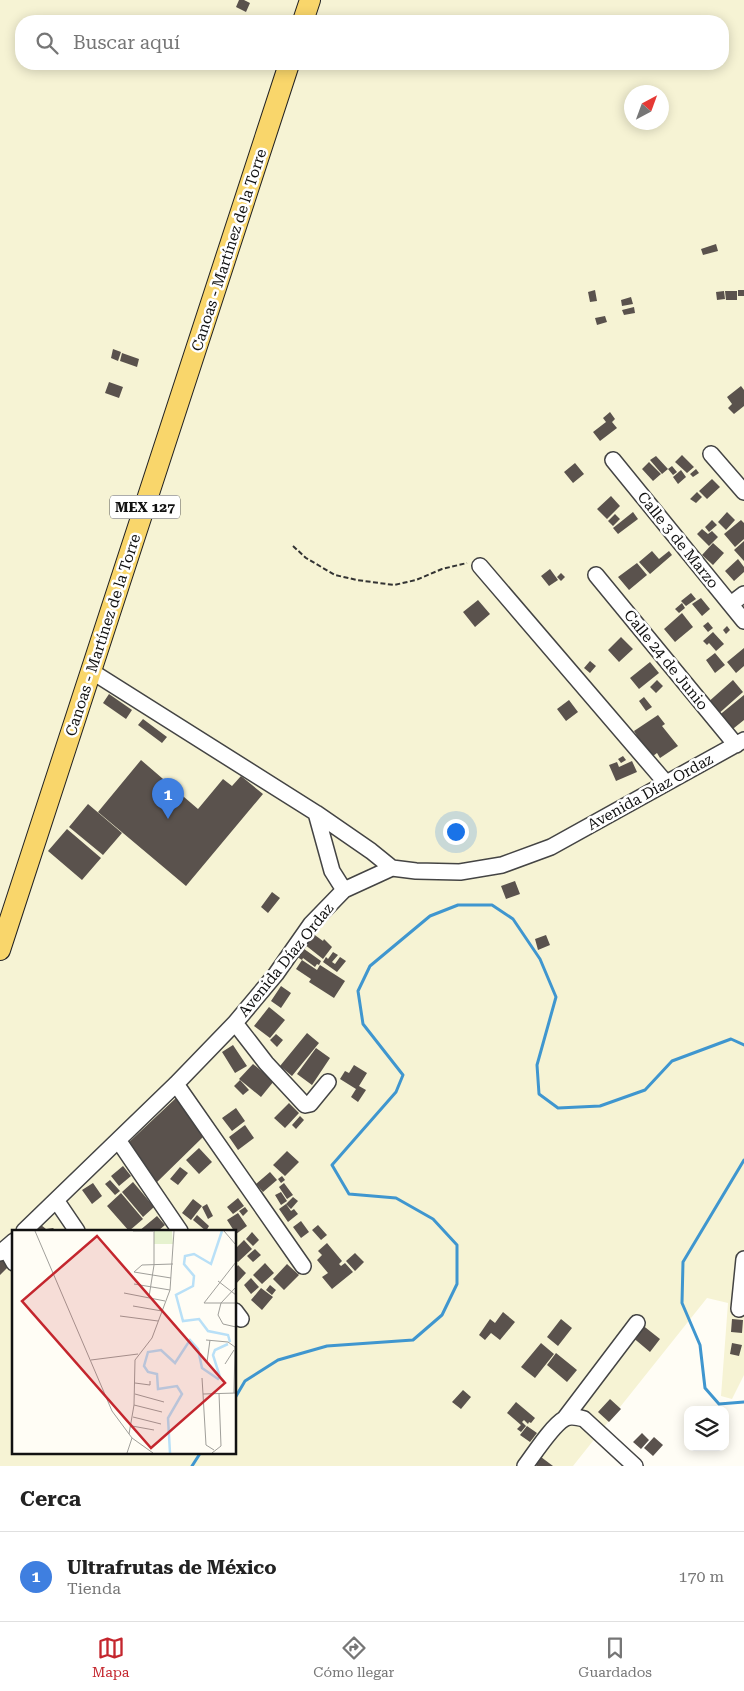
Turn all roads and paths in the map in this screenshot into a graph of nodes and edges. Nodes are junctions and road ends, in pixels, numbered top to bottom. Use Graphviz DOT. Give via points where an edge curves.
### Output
graph roads {
  1 [pos="310,0"];
  2 [pos="305,15"];
  3 [pos="288,70"];
  4 [pos="711,454"];
  5 [pos="613,460"];
  6 [pos="744,492"];
  7 [pos="292,546"];
  8 [pos="480,566"];
  9 [pos="596,575"];
  10 [pos="744,594"];
  11 [pos="731,604"];
  12 [pos="744,621"];
  13 [pos="91,671"];
  14 [pos="740,743"];
  15 [pos="666,783"];
  16 [pos="316,813"];
  17 [pos="392,868"];
  18 [pos="344,890"];
  19 [pos="0,950"];
  20 [pos="235,1023"];
  21 [pos="328,1082"];
  22 [pos="176,1084"];
  23 [pos="118,1140"];
  24 [pos="56,1200"];
  25 [pos="25,1230"];
  26 [pos="75,1230"];
  27 [pos="179,1230"];
  28 [pos="744,1259"];
  29 [pos="303,1266"];
  30 [pos="739,1309"];
  31 [pos="637,1322"];
  32 [pos="565,1418"];
  33 [pos="525,1466"];
  34 [pos="635,1466"];
  1 -- 2 [label="main road"];
  3 -- 13 [label="main road, Canoas - Martínez de la Torre / MEX 127"];
  4 -- 6 [label="street"];
  5 -- 11 [label="street, Calle 3 de Marzo"];
  7 -- 8 [label="path" via="335,575 394,585 465,563"];
  8 -- 15 [label="street"];
  9 -- 14 [label="street, Calle 24 de Junio"];
  10 -- 11 [label="street"];
  11 -- 12 [label="street, Calle 3 de Marzo"];
  13 -- 16 [label="street"];
  13 -- 19 [label="main road, Canoas - Martínez de la Torre / MEX 127"];
  14 -- 15 [label="street, Avenida Díaz Ordaz"];
  15 -- 17 [label="street, Avenida Díaz Ordaz" via="551,847 502,865 460,872 416,872"];
  16 -- 17 [label="street"];
  16 -- 18 [label="street" via="332,872"];
  17 -- 18 [label="street, Avenida Díaz Ordaz"];
  18 -- 20 [label="street, Avenida Díaz Ordaz" via="311,924 276,974"];
  20 -- 21 [label="street" via="305,1105 310,1104"];
  20 -- 22 [label="street, Avenida Díaz Ordaz"];
  22 -- 23 [label="street, Avenida Díaz Ordaz"];
  22 -- 29 [label="street"];
  23 -- 24 [label="street, Avenida Díaz Ordaz"];
  23 -- 27 [label="street"];
  24 -- 25 [label="street, Avenida Díaz Ordaz"];
  24 -- 26 [label="street"];
  28 -- 30 [label="street"];
  31 -- 32 [label="street"];
  32 -- 33 [label="street"];
  32 -- 34 [label="street" via="584,1419"];
}
